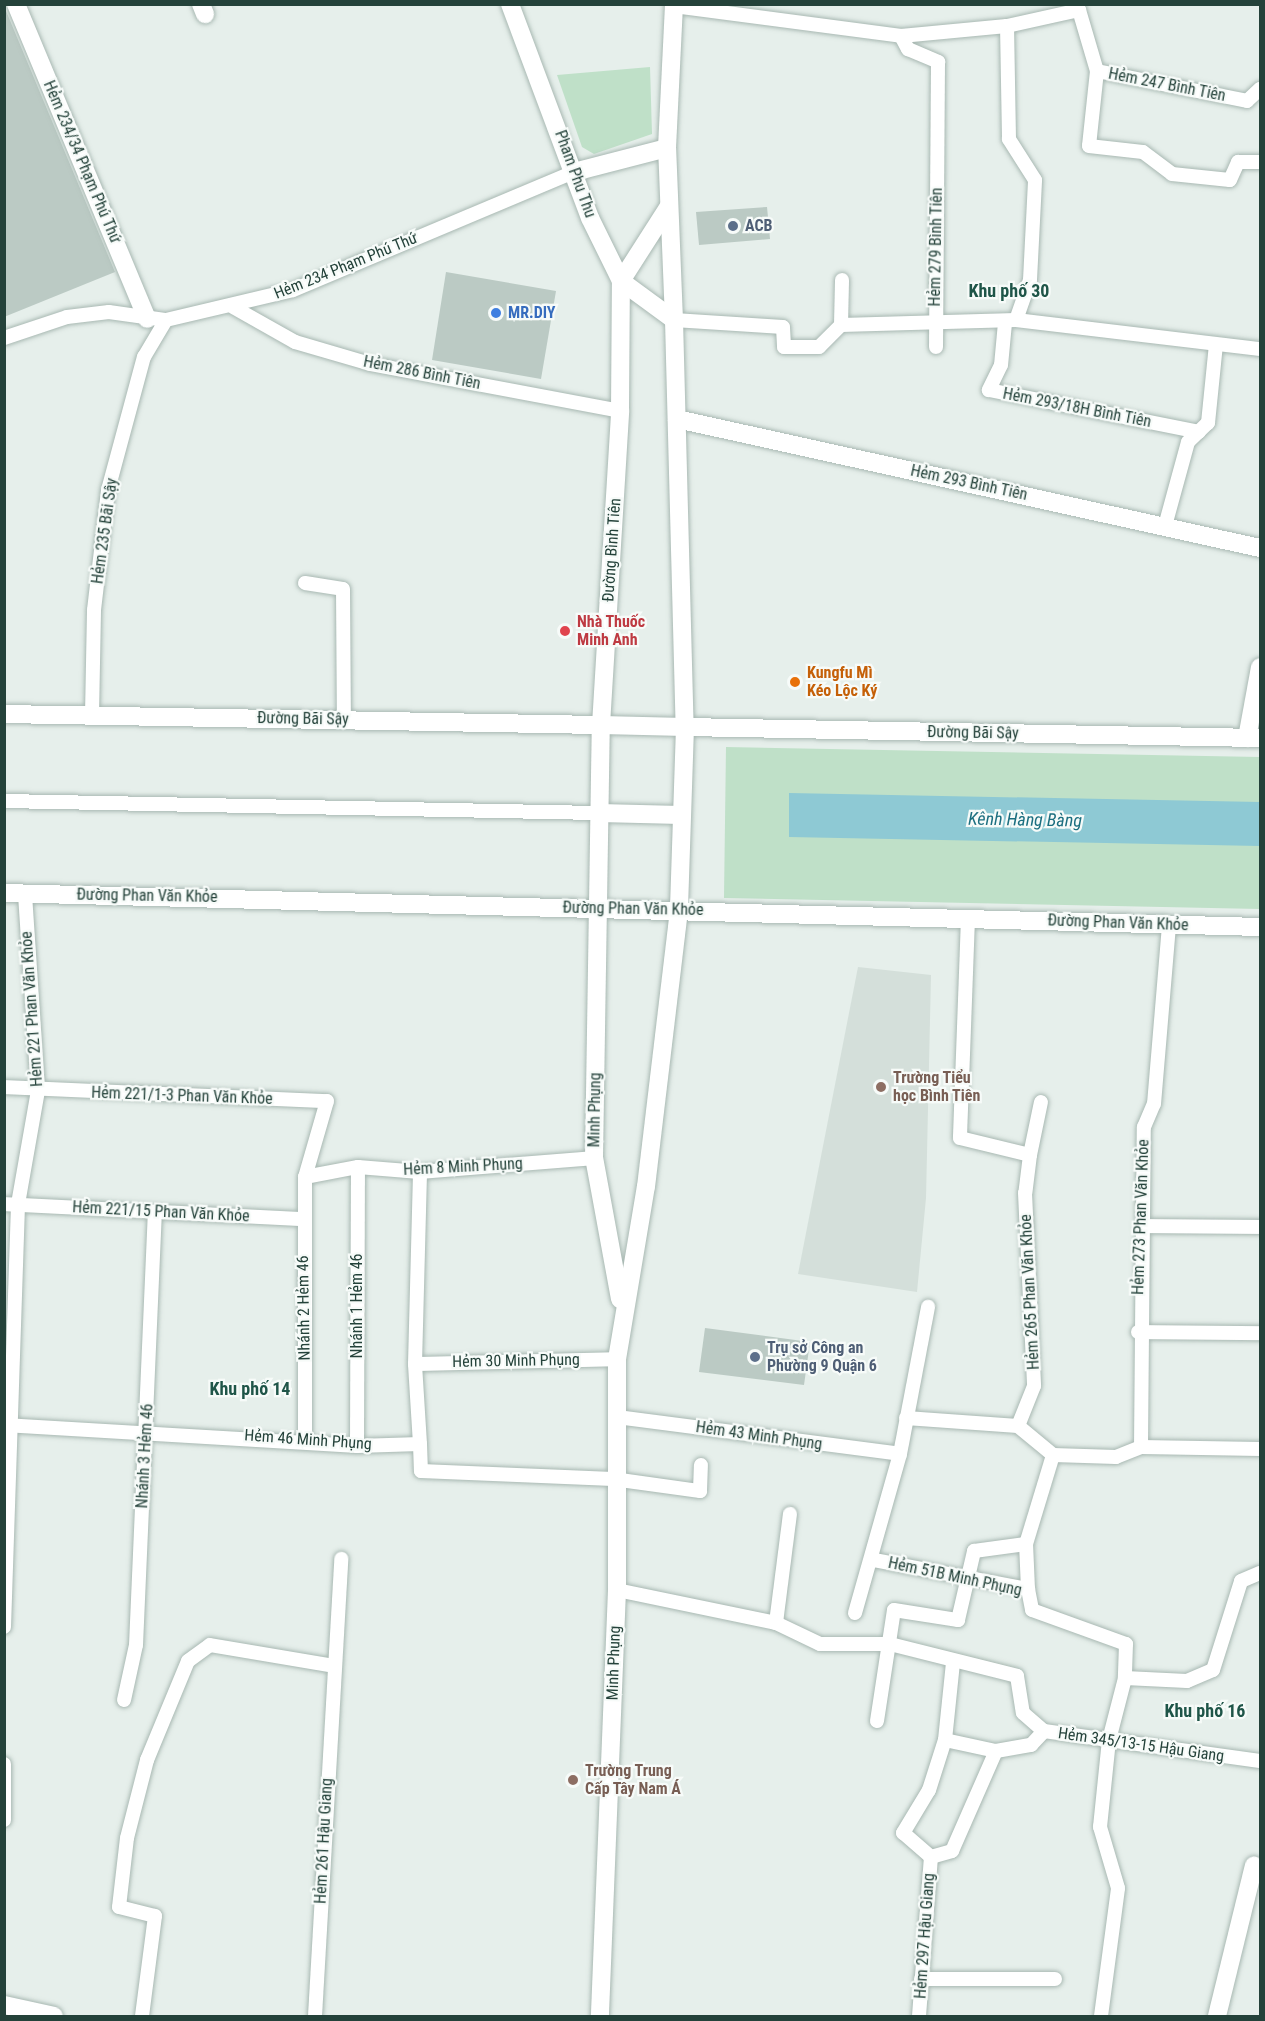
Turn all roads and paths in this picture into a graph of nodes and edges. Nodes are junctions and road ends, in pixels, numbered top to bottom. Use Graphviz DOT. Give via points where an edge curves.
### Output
graph roads {
  1 [pos="16,4"];
  2 [pos="510,4"];
  3 [pos="674,5"];
  4 [pos="1065,8"];
  5 [pos="1007,26"];
  6 [pos="901,36"];
  7 [pos="1097,71"];
  8 [pos="1260,89"];
  9 [pos="667,148"];
  10 [pos="1260,162"];
  11 [pos="574,171"];
  12 [pos="669,206"];
  13 [pos="842,280"];
  14 [pos="621,281"];
  15 [pos="233,307"];
  16 [pos="147,319"];
  17 [pos="166,320"];
  18 [pos="674,320"];
  19 [pos="936,322"];
  20 [pos="1011,322"];
  21 [pos="841,325"];
  22 [pos="4,338"];
  23 [pos="1215,344"];
  24 [pos="936,347"];
  25 [pos="1260,349"];
  26 [pos="620,411"];
  27 [pos="677,419"];
  28 [pos="1198,432"];
  29 [pos="1165,526"];
  30 [pos="1260,548"];
  31 [pos="305,584"];
  32 [pos="1260,667"];
  33 [pos="4,714"];
  34 [pos="92,716"];
  35 [pos="344,720"];
  36 [pos="601,725"];
  37 [pos="685,727"];
  38 [pos="1254,738"];
  39 [pos="4,801"];
  40 [pos="599,813"];
  41 [pos="681,815"];
  42 [pos="4,893"];
  43 [pos="25,893"];
  44 [pos="598,908"];
  45 [pos="679,910"];
  46 [pos="968,918"];
  47 [pos="1169,925"];
  48 [pos="1260,927"];
  49 [pos="4,1088"];
  50 [pos="38,1090"];
  51 [pos="1041,1102"];
  52 [pos="1030,1155"];
  53 [pos="594,1158"];
  54 [pos="358,1167"];
  55 [pos="420,1172"];
  56 [pos="305,1177"];
  57 [pos="11,1204"];
  58 [pos="155,1212"];
  59 [pos="303,1219"];
  60 [pos="1143,1226"];
  61 [pos="1260,1227"];
  62 [pos="928,1307"];
  63 [pos="621,1309"];
  64 [pos="1138,1332"];
  65 [pos="1260,1333"];
  66 [pos="616,1359"];
  67 [pos="415,1364"];
  68 [pos="617,1417"];
  69 [pos="906,1418"];
  70 [pos="8,1425"];
  71 [pos="1018,1426"];
  72 [pos="146,1431"];
  73 [pos="305,1439"];
  74 [pos="420,1444"];
  75 [pos="357,1446"];
  76 [pos="1141,1447"];
  77 [pos="1260,1449"];
  78 [pos="900,1455"];
  79 [pos="1053,1455"];
  80 [pos="701,1465"];
  81 [pos="613,1479"];
  82 [pos="790,1514"];
  83 [pos="1026,1544"];
  84 [pos="6,1545"];
  85 [pos="341,1559"];
  86 [pos="874,1560"];
  87 [pos="1260,1573"];
  88 [pos="966,1579"];
  89 [pos="1028,1589"];
  90 [pos="617,1590"];
  91 [pos="855,1613"];
  92 [pos="776,1623"];
  93 [pos="4,1627"];
  94 [pos="890,1644"];
  95 [pos="953,1662"];
  96 [pos="334,1666"];
  97 [pos="1125,1678"];
  98 [pos="124,1700"];
  99 [pos="877,1721"];
  100 [pos="1044,1731"];
  101 [pos="945,1740"];
  102 [pos="1109,1740"];
  103 [pos="996,1751"];
  104 [pos="1260,1761"];
  105 [pos="4,1764"];
  106 [pos="4,1820"];
  107 [pos="931,1857"];
  108 [pos="1254,1865"];
  109 [pos="921,1979"];
  110 [pos="1055,1979"];
  111 [pos="12,2009"];
  112 [pos="54,2016"];
  113 [pos="142,2016"];
  114 [pos="315,2016"];
  115 [pos="600,2016"];
  116 [pos="919,2016"];
  117 [pos="1101,2016"];
  118 [pos="1217,2016"];
  1 -- 16 [label="street, Hẻm 234/34 Phạm Phú Thứ"];
  2 -- 11 [label="street, Pham Phu Thu"];
  3 -- 6 [label="lane, Hẻm 247 Bình Tiên"];
  3 -- 9 [label="street"];
  4 -- 5 [label="lane, Hẻm 247 Bình Tiên"];
  4 -- 7 [label="lane, Hẻm 247 Bình Tiên" via="1078,10"];
  5 -- 6 [label="lane, Hẻm 247 Bình Tiên"];
  5 -- 20 [label="lane" via="1009,139 1035,180 1030,280"];
  6 -- 19 [label="lane, Hẻm 279 Bình Tiên" via="908,49 938,62"];
  7 -- 8 [label="lane, Hẻm 247 Bình Tiên" via="1247,101"];
  7 -- 10 [label="lane" via="1089,146 1143,152 1172,174 1230,180 1238,162"];
  9 -- 11 [label="street"];
  9 -- 12 [label="street"];
  11 -- 14 [label="street, Pham Phu Thu"];
  11 -- 15 [label="lane, Hẻm 234 Phạm Phú Thứ" via="293,290"];
  12 -- 14 [label="street"];
  12 -- 18 [label="street"];
  13 -- 21 [label="lane"];
  14 -- 18 [label="street"];
  14 -- 26 [label="street, Đường Bình Tiên"];
  15 -- 17 [label="lane, Hẻm 234 Phạm Phú Thứ"];
  15 -- 26 [label="lane, Hẻm 286 Bình Tiên" via="295,342 370,364"];
  16 -- 17 [label="lane, Hẻm 234 Phạm Phú Thứ"];
  16 -- 22 [label="lane, Hẻm 234 Phạm Phú Thứ" via="109,312 67,317"];
  17 -- 34 [label="lane, Hẻm 235 Bãi Sậy" via="144,357 108,490 94,610"];
  18 -- 21 [label="lane" via="783,327 784,347 819,347"];
  18 -- 27 [label="street"];
  19 -- 20 [label="lane, Hẻm 279 Bình Tiên"];
  19 -- 21 [label="lane, Hẻm 279 Bình Tiên"];
  19 -- 24 [label="lane, Hẻm 279 Bình Tiên"];
  20 -- 23 [label="lane, Hẻm 279 Bình Tiên"];
  20 -- 28 [label="lane, Hẻm 293/18H Bình Tiên" via="1001,365 988,390"];
  23 -- 25 [label="lane, Hẻm 279 Bình Tiên"];
  23 -- 28 [label="lane" via="1208,423"];
  26 -- 36 [label="street, Đường Bình Tiên"];
  27 -- 29 [label="street, Hẻm 293 Bình Tiên"];
  27 -- 37 [label="street"];
  28 -- 29 [label="lane" via="1188,442"];
  29 -- 30 [label="street, Hẻm 293 Bình Tiên"];
  31 -- 35 [label="lane" via="343,589"];
  32 -- 38 [label="street"];
  33 -- 34 [label="street, Đường Bãi Sậy"];
  34 -- 35 [label="street, Đường Bãi Sậy"];
  35 -- 36 [label="street, Đường Bãi Sậy"];
  36 -- 37 [label="street, Đường Bãi Sậy"];
  36 -- 40 [label="street, Đường Bình Tiên"];
  37 -- 38 [label="street, Đường Bãi Sậy"];
  37 -- 41 [label="street"];
  39 -- 40 [label="lane"];
  40 -- 41 [label="street"];
  40 -- 44 [label="street, Đường Bình Tiên"];
  41 -- 45 [label="street"];
  42 -- 43 [label="street, Đường Phan Văn Khỏe"];
  43 -- 44 [label="street, Đường Phan Văn Khỏe"];
  43 -- 50 [label="lane, Hẻm 221 Phan Văn Khỏe"];
  44 -- 45 [label="street, Đường Phan Văn Khỏe"];
  44 -- 53 [label="street, Minh Phụng"];
  45 -- 46 [label="street, Đường Phan Văn Khỏe"];
  45 -- 63 [label="street, Minh Phụng" via="646,1186"];
  46 -- 47 [label="street, Đường Phan Văn Khỏe"];
  46 -- 52 [label="lane" via="960,1138"];
  47 -- 48 [label="street, Đường Phan Văn Khỏe"];
  47 -- 60 [label="lane, Hẻm 273 Phan Văn Khỏe" via="1154,1104 1144,1127"];
  49 -- 50 [label="lane, Hẻm 221/1-3 Phan Văn Khỏe"];
  50 -- 56 [label="lane, Hẻm 221/1-3 Phan Văn Khỏe" via="327,1101"];
  50 -- 57 [label="lane, Hẻm 221 Phan Văn Khỏe"];
  51 -- 52 [label="lane, Hẻm 265 Phan Văn Khỏe"];
  52 -- 71 [label="lane, Hẻm 265 Phan Văn Khỏe" via="1024,1193 1035,1386"];
  53 -- 55 [label="lane, Hẻm 8 Minh Phụng"];
  53 -- 63 [label="street, Minh Phụng"];
  54 -- 55 [label="lane, Hẻm 8 Minh Phụng"];
  54 -- 56 [label="lane, Hẻm 8 Minh Phụng"];
  54 -- 75 [label="lane, Nhánh 1 Hẻm 46"];
  55 -- 67 [label="lane"];
  56 -- 59 [label="lane, Nhánh 2 Hẻm 46"];
  57 -- 58 [label="lane, Hẻm 221/15 Phan Văn Khỏe"];
  57 -- 70 [label="lane, Hẻm 221 Phan Văn Khỏe"];
  58 -- 59 [label="lane, Hẻm 221/15 Phan Văn Khỏe"];
  58 -- 72 [label="lane, Nhánh 3 Hẻm 46"];
  59 -- 73 [label="lane, Nhánh 2 Hẻm 46"];
  60 -- 61 [label="lane"];
  60 -- 64 [label="lane, Hẻm 273 Phan Văn Khỏe"];
  62 -- 69 [label="lane"];
  63 -- 66 [label="street, Minh Phụng"];
  64 -- 65 [label="lane"];
  64 -- 76 [label="lane, Hẻm 273 Phan Văn Khỏe"];
  66 -- 67 [label="lane, Hẻm 30 Minh Phụng"];
  66 -- 68 [label="street, Minh Phụng"];
  67 -- 74 [label="lane"];
  68 -- 78 [label="lane, Hẻm 43 Minh Phụng"];
  68 -- 81 [label="street, Minh Phụng"];
  69 -- 71 [label="lane"];
  69 -- 78 [label="lane"];
  70 -- 72 [label="lane, Hẻm 46 Minh Phụng"];
  70 -- 84 [label="lane, Hẻm 221 Phan Văn Khỏe"];
  71 -- 79 [label="lane"];
  72 -- 73 [label="lane, Hẻm 46 Minh Phụng"];
  72 -- 98 [label="lane, Nhánh 3 Hẻm 46" via="136,1646"];
  73 -- 75 [label="lane, Hẻm 46 Minh Phụng"];
  74 -- 75 [label="lane, Hẻm 46 Minh Phụng"];
  74 -- 81 [label="lane" via="421,1471"];
  76 -- 77 [label="lane"];
  76 -- 79 [label="lane" via="1116,1457"];
  78 -- 86 [label="lane, Hẻm 51B Minh Phụng"];
  79 -- 83 [label="lane"];
  80 -- 81 [label="lane" via="700,1491"];
  81 -- 90 [label="street, Minh Phụng"];
  82 -- 92 [label="lane"];
  83 -- 88 [label="lane" via="974,1551"];
  83 -- 89 [label="lane"];
  84 -- 93 [label="lane, Hẻm 221 Phan Văn Khỏe"];
  85 -- 96 [label="lane, Hẻm 261 Hậu Giang"];
  86 -- 88 [label="lane, Hẻm 51B Minh Phụng"];
  86 -- 91 [label="lane, Hẻm 51B Minh Phụng"];
  87 -- 97 [label="lane" via="1241,1581 1213,1670 1187,1681"];
  88 -- 89 [label="lane, Hẻm 51B Minh Phụng"];
  88 -- 94 [label="lane" via="958,1620 894,1610"];
  89 -- 97 [label="lane, Hẻm 51B Minh Phụng" via="1032,1610 1126,1644"];
  90 -- 92 [label="lane"];
  90 -- 115 [label="street, Minh Phụng"];
  92 -- 94 [label="lane" via="820,1644"];
  94 -- 95 [label="lane"];
  94 -- 99 [label="lane"];
  95 -- 100 [label="lane, Hẻm 345/13-15 Hậu Giang" via="1017,1676 1023,1713"];
  95 -- 101 [label="lane, Hẻm 297 Hậu Giang"];
  96 -- 113 [label="lane" via="210,1645 188,1661 147,1760 127,1838 119,1907 155,1916"];
  96 -- 114 [label="lane, Hẻm 261 Hậu Giang"];
  97 -- 102 [label="lane"];
  100 -- 102 [label="lane, Hẻm 345/13-15 Hậu Giang"];
  100 -- 103 [label="lane" via="1031,1745"];
  101 -- 103 [label="lane"];
  101 -- 107 [label="lane, Hẻm 297 Hậu Giang" via="929,1790 903,1833"];
  102 -- 104 [label="lane, Hẻm 345/13-15 Hậu Giang"];
  102 -- 117 [label="lane" via="1100,1827 1118,1888"];
  103 -- 107 [label="lane" via="952,1851"];
  105 -- 106 [label="lane"];
  107 -- 109 [label="lane, Hẻm 297 Hậu Giang"];
  108 -- 118 [label="street"];
  109 -- 110 [label="lane"];
  109 -- 116 [label="lane, Hẻm 297 Hậu Giang"];
  111 -- 112 [label="street"];
}
